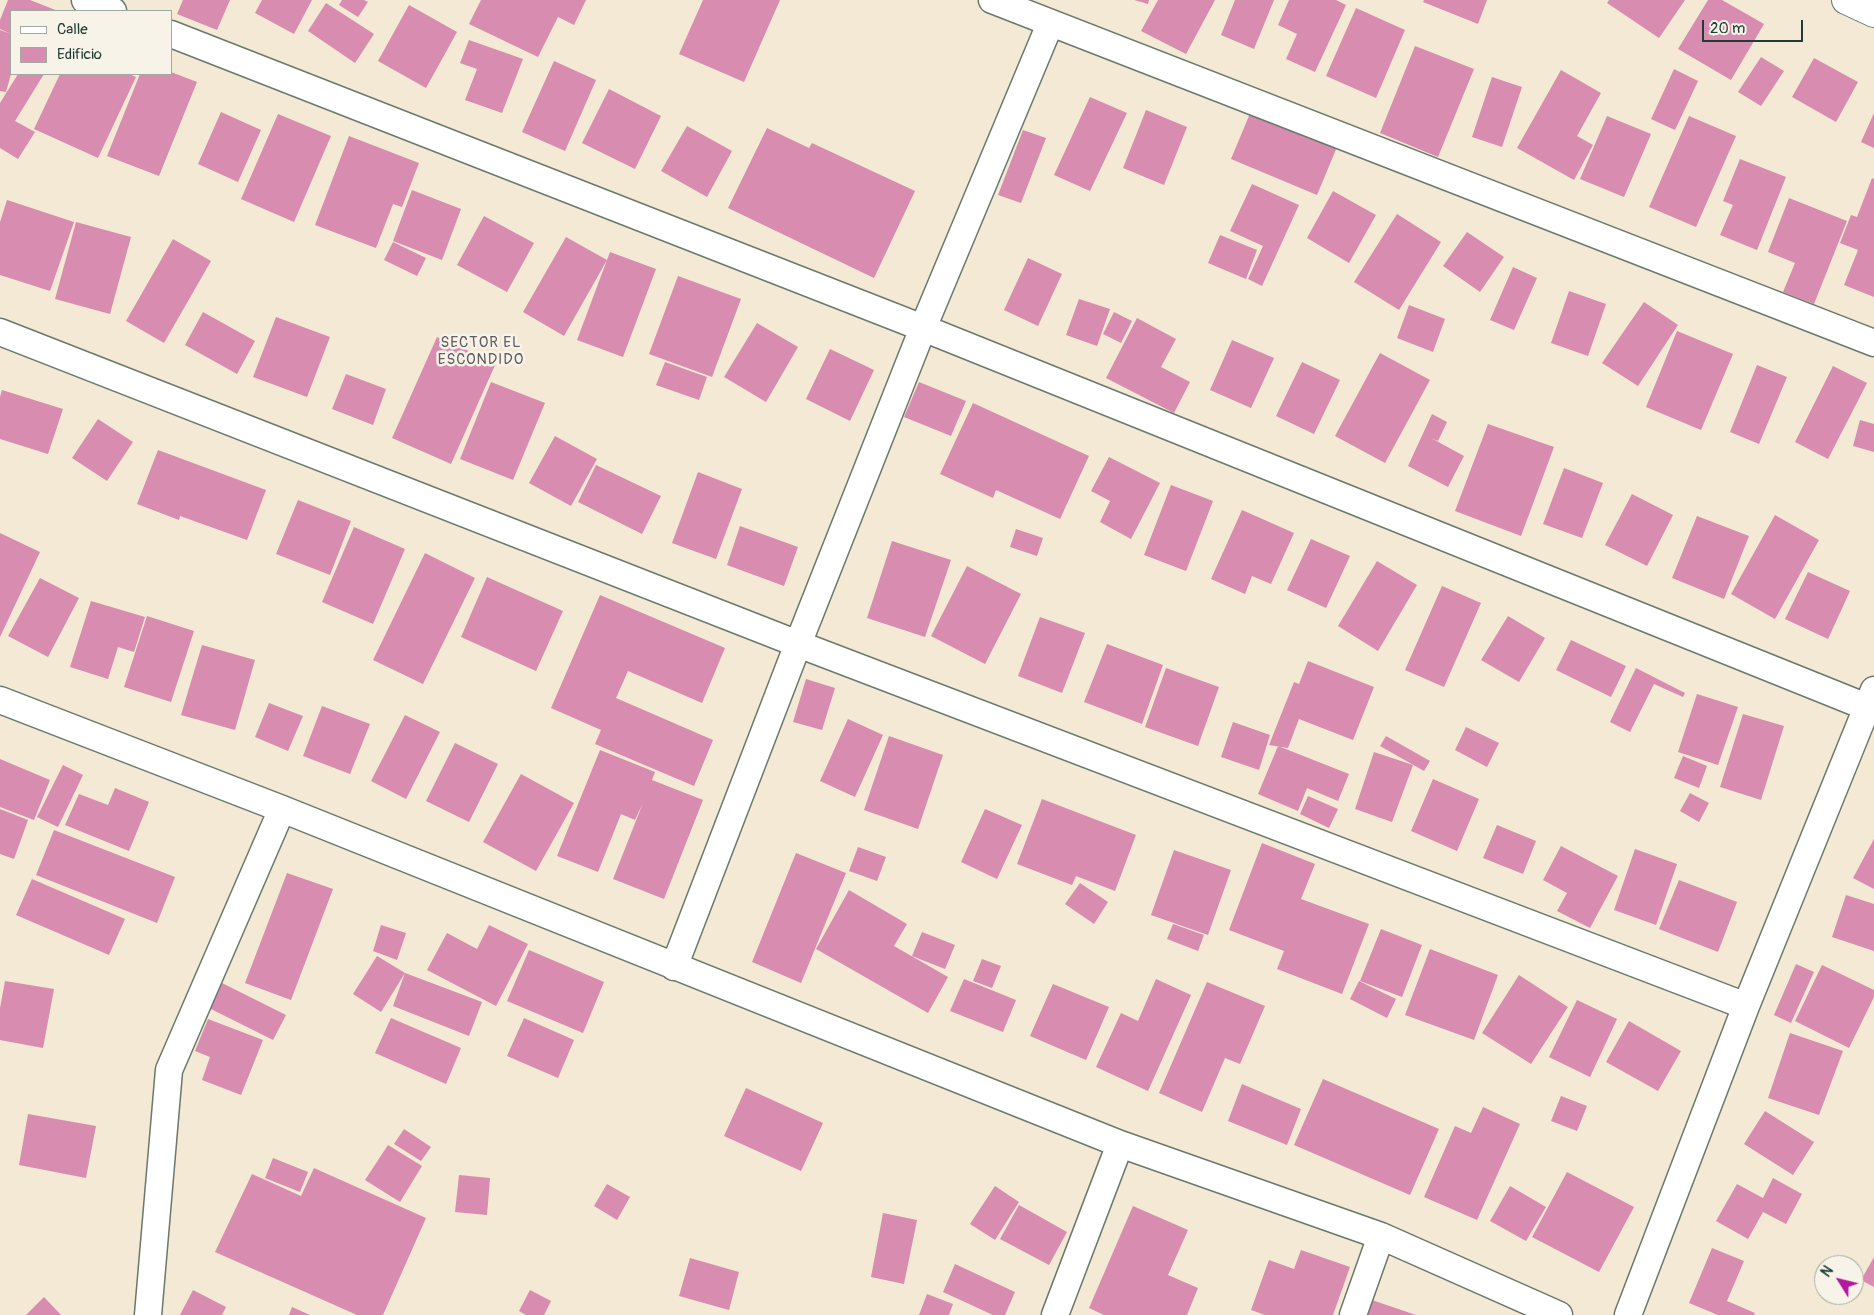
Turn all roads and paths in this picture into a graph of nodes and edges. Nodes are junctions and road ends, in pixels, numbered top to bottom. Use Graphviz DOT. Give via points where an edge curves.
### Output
graph roads {
  1 [pos="85,0"];
  2 [pos="992,0"];
  3 [pos="1846,0"];
  4 [pos="111,10"];
  5 [pos="1874,13"];
  6 [pos="1050,24"];
  7 [pos="172,34"];
  8 [pos="923,328"];
  9 [pos="0,332"];
  10 [pos="1874,343"];
  11 [pos="798,644"];
  12 [pos="0,700"];
  13 [pos="1872,702"];
  14 [pos="282,809"];
  15 [pos="674,967"];
  16 [pos="1746,1006"];
  17 [pos="1120,1144"];
  18 [pos="1381,1236"];
  19 [pos="148,1315"];
  20 [pos="1055,1315"];
  21 [pos="1353,1315"];
  22 [pos="1559,1315"];
  23 [pos="1628,1315"];
  1 -- 4 [label="street"];
  2 -- 6 [label="street"];
  3 -- 5 [label="main road"];
  6 -- 8 [label="street"];
  6 -- 10 [label="street"];
  7 -- 8 [label="street"];
  8 -- 11 [label="street"];
  8 -- 13 [label="street"];
  9 -- 11 [label="street"];
  11 -- 15 [label="street"];
  11 -- 16 [label="street"];
  12 -- 14 [label="street"];
  13 -- 16 [label="street"];
  14 -- 15 [label="street"];
  14 -- 19 [label="street" via="169,1070"];
  15 -- 17 [label="street"];
  16 -- 23 [label="street"];
  17 -- 18 [label="street"];
  17 -- 20 [label="street"];
  18 -- 21 [label="street"];
  18 -- 22 [label="street"];
}
